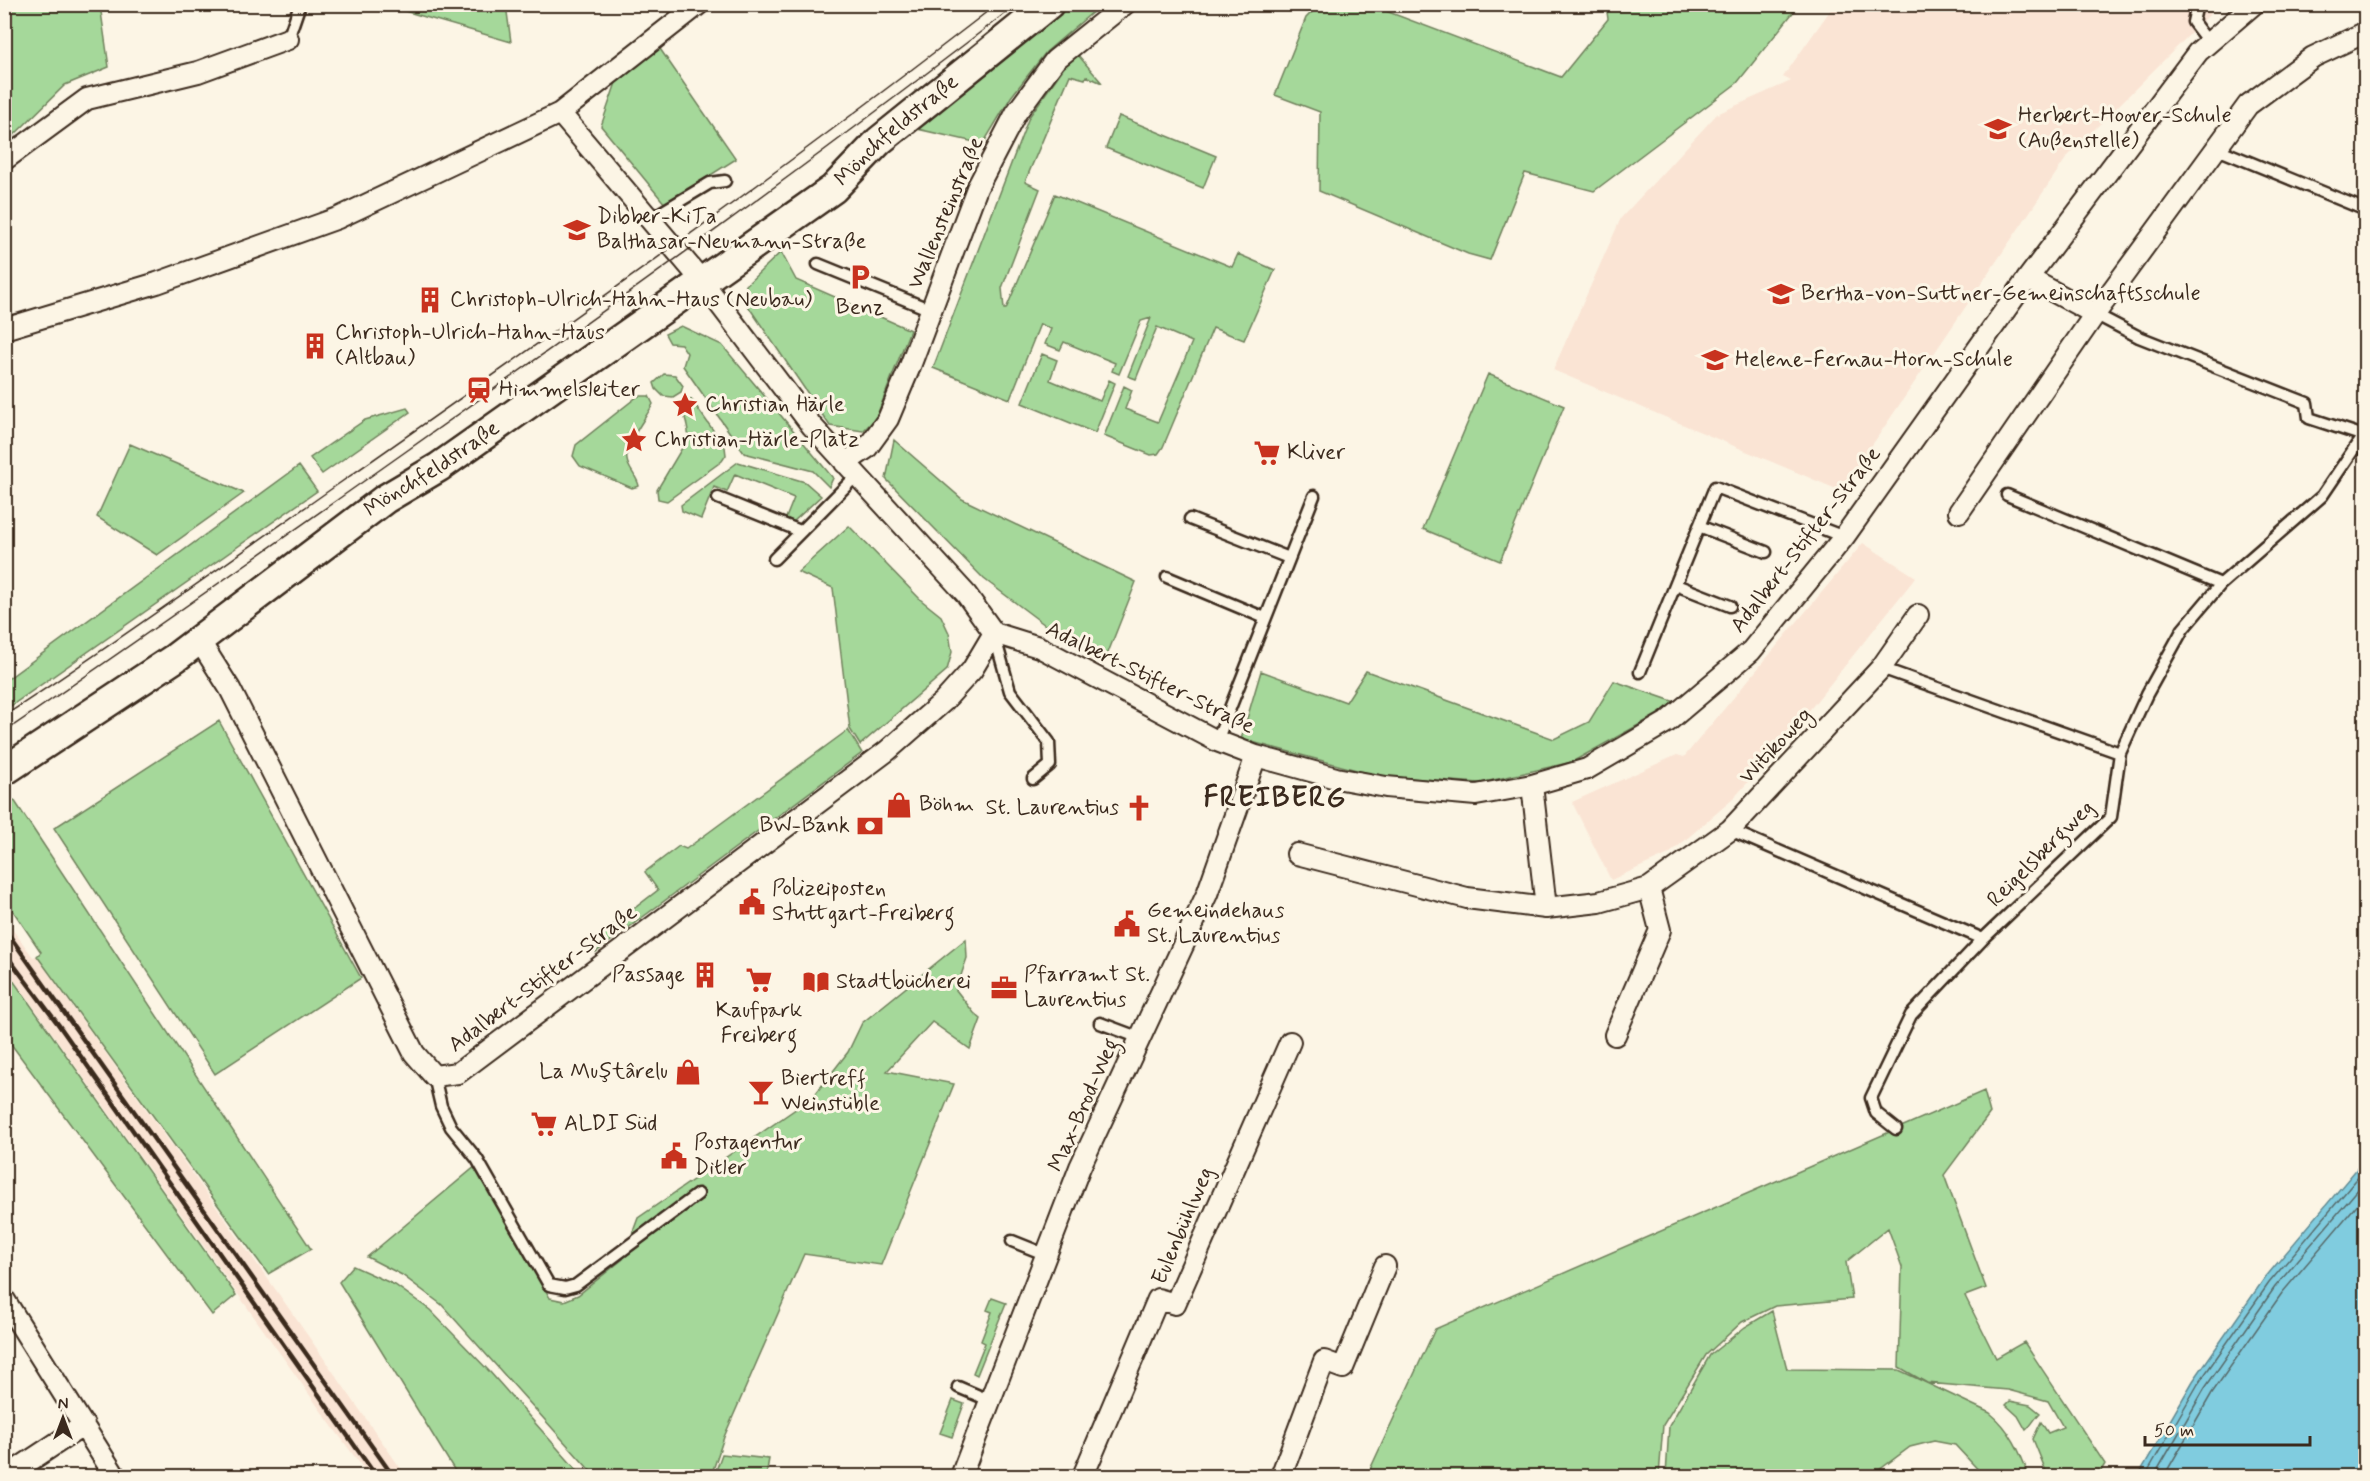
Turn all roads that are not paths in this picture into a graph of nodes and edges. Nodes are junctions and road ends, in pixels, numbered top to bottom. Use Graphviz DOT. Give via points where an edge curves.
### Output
graph roads {
  1 [pos="300,4"];
  2 [pos="699,4"];
  3 [pos="1049,4"];
  4 [pos="1125,4"];
  5 [pos="2197,4"];
  6 [pos="2254,4"];
  7 [pos="2366,32"];
  8 [pos="288,39"];
  9 [pos="2209,43"];
  10 [pos="560,113"];
  11 [pos="2215,148"];
  12 [pos="4,160"];
  13 [pos="725,181"];
  14 [pos="2366,210"];
  15 [pos="650,219"];
  16 [pos="818,264"];
  17 [pos="2028,278"];
  18 [pos="702,281"];
  19 [pos="931,310"];
  20 [pos="2095,314"];
  21 [pos="4,329"];
  22 [pos="2363,433"];
  23 [pos="851,469"];
  24 [pos="2007,495"];
  25 [pos="1314,496"];
  26 [pos="718,498"];
  27 [pos="1959,512"];
  28 [pos="1190,519"];
  29 [pos="1699,526"];
  30 [pos="800,531"];
  31 [pos="1845,537"];
  32 [pos="1766,552"];
  33 [pos="1289,558"];
  34 [pos="774,559"];
  35 [pos="1167,577"];
  36 [pos="2222,584"];
  37 [pos="1676,585"];
  38 [pos="1730,606"];
  39 [pos="1918,615"];
  40 [pos="1265,618"];
  41 [pos="994,633"];
  42 [pos="199,640"];
  43 [pos="1881,668"];
  44 [pos="1640,672"];
  45 [pos="1217,741"];
  46 [pos="2120,753"];
  47 [pos="1256,756"];
  48 [pos="5,769"];
  49 [pos="1033,779"];
  50 [pos="1532,785"];
  51 [pos="1730,830"];
  52 [pos="1298,854"];
  53 [pos="1649,888"];
  54 [pos="1546,908"];
  55 [pos="1983,939"];
  56 [pos="1100,1023"];
  57 [pos="1614,1035"];
  58 [pos="1140,1038"];
  59 [pos="1290,1042"];
  60 [pos="434,1076"];
  61 [pos="1896,1130"];
  62 [pos="698,1194"];
  63 [pos="1012,1241"];
  64 [pos="1047,1255"];
  65 [pos="1385,1266"];
  66 [pos="4,1299"];
  67 [pos="958,1387"];
  68 [pos="991,1401"];
  69 [pos="84,1425"];
  70 [pos="6,1476"];
  71 [pos="115,1476"];
  72 [pos="961,1476"];
  73 [pos="1083,1476"];
  74 [pos="1281,1476"];
  1 -- 8 [label="lane"];
  2 -- 10 [label="street"];
  3 -- 18 [label="main road, Mönchfeldstraße" via="879,141 833,189"];
  4 -- 19 [label="street, Wallensteinstraße" via="1055,60 1016,113 978,188"];
  5 -- 9 [label="lane" via="2193,22"];
  6 -- 9 [label="street, Adalbert-Stifter-Straße"];
  7 -- 11 [label="street" via="2313,57 2248,105"];
  8 -- 12 [label="street" via="198,72 87,99"];
  9 -- 17 [label="street, Adalbert-Stifter-Straße" via="2198,52"];
  10 -- 15 [label="street"];
  10 -- 21 [label="street" via="338,218 157,283"];
  11 -- 14 [label="lane"];
  11 -- 20 [label="street"];
  13 -- 15 [label="lane" via="710,183"];
  15 -- 18 [label="street"];
  16 -- 19 [label="lane"];
  17 -- 20 [label="street"];
  17 -- 31 [label="street, Adalbert-Stifter-Straße"];
  18 -- 23 [label="street" via="812,426"];
  18 -- 42 [label="main road, Mönchfeldstraße" via="439,467 385,499"];
  19 -- 23 [label="street, Wallensteinstraße" via="888,419"];
  20 -- 22 [label="lane" via="2139,337 2307,403 2309,418"];
  20 -- 27 [label="street"];
  22 -- 36 [label="lane, Reigelsbergweg" via="2322,496"];
  23 -- 30 [label="lane"];
  23 -- 41 [label="street" via="966,594"];
  24 -- 36 [label="lane"];
  25 -- 33 [label="lane"];
  26 -- 30 [label="lane"];
  28 -- 33 [label="lane"];
  29 -- 31 [label="lane" via="1715,487"];
  29 -- 32 [label="lane"];
  29 -- 37 [label="lane"];
  30 -- 34 [label="lane"];
  31 -- 50 [label="street, Adalbert-Stifter-Straße" via="1751,651 1667,722 1587,769"];
  33 -- 40 [label="lane"];
  35 -- 40 [label="lane"];
  36 -- 46 [label="lane, Reigelsbergweg" via="2183,629 2146,694"];
  37 -- 38 [label="lane"];
  37 -- 44 [label="lane"];
  39 -- 43 [label="street, Witikoweg"];
  40 -- 45 [label="lane"];
  41 -- 45 [label="street, Adalbert-Stifter-Straße" via="1039,647"];
  41 -- 49 [label="lane" via="1010,692 1049,742 1050,765"];
  41 -- 60 [label="street, Adalbert-Stifter-Straße" via="972,670 944,701 887,751 458,1072"];
  42 -- 48 [label="main road, Mönchfeldstraße"];
  42 -- 60 [label="street, Adalbert-Stifter-Straße" via="230,689 414,1053"];
  43 -- 46 [label="lane"];
  43 -- 51 [label="street, Witikoweg"];
  45 -- 47 [label="street, Adalbert-Stifter-Straße"];
  46 -- 55 [label="lane, Reigelsbergweg" via="2111,817"];
  47 -- 50 [label="street, Adalbert-Stifter-Straße" via="1386,787 1476,795"];
  47 -- 58 [label="street, Max-Brod-Weg" via="1207,894"];
  50 -- 54 [label="street"];
  51 -- 53 [label="street, Witikoweg"];
  51 -- 55 [label="lane"];
  52 -- 54 [label="street, Witikoweg" via="1467,898"];
  53 -- 54 [label="street, Witikoweg" via="1599,902"];
  53 -- 57 [label="street" via="1660,930"];
  55 -- 61 [label="lane, Reigelsbergweg" via="1911,1015 1871,1098 1876,1113"];
  56 -- 58 [label="lane"];
  58 -- 64 [label="street, Max-Brod-Weg" via="1080,1167"];
  59 -- 73 [label="street, Eulenbühlweg" via="1175,1304 1158,1299"];
  60 -- 62 [label="lane" via="441,1106 451,1126 477,1158 549,1285 576,1285"];
  63 -- 64 [label="lane"];
  64 -- 68 [label="street, Max-Brod-Weg"];
  65 -- 74 [label="street" via="1343,1368 1324,1361"];
  66 -- 69 [label="street"];
  67 -- 68 [label="lane"];
  68 -- 72 [label="street, Max-Brod-Weg"];
  69 -- 70 [label="street"];
  69 -- 71 [label="street"];
}
